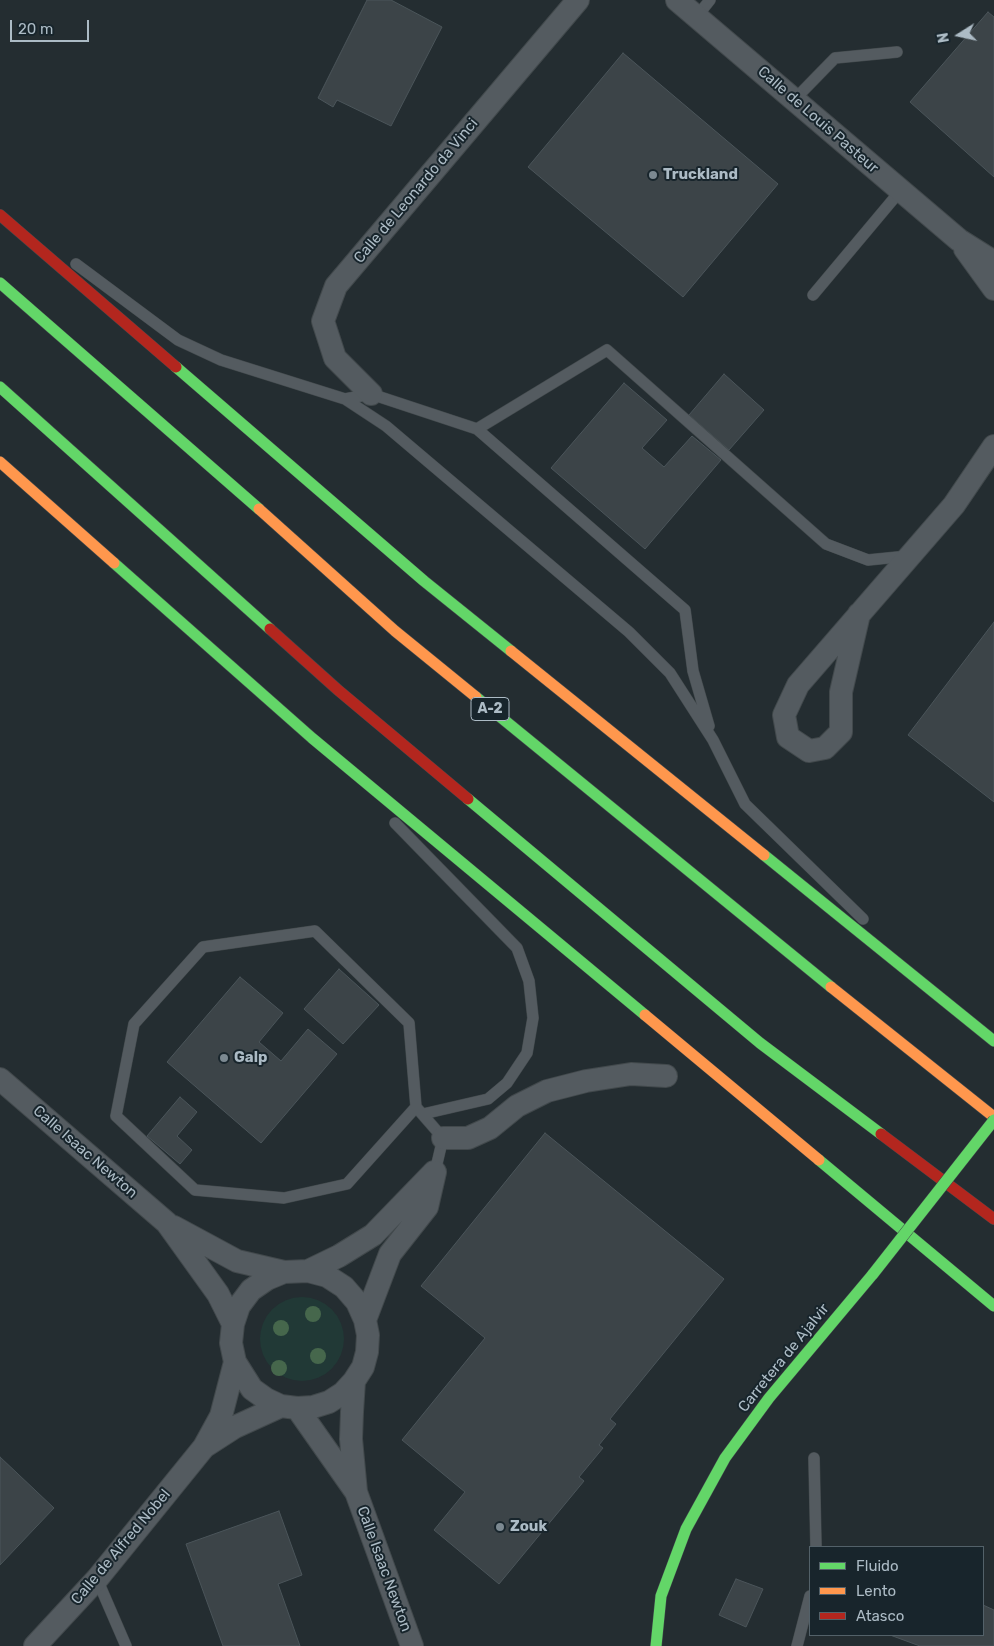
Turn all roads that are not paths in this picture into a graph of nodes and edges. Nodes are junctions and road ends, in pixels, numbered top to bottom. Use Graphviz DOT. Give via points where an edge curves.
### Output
graph roads {
  1 [pos="578,0"];
  2 [pos="677,0"];
  3 [pos="704,8"];
  4 [pos="897,52"];
  5 [pos="795,99"];
  6 [pos="901,190"];
  7 [pos="0,207"];
  8 [pos="0,215"];
  9 [pos="959,240"];
  10 [pos="994,262"];
  11 [pos="0,283"];
  12 [pos="994,289"];
  13 [pos="813,296"];
  14 [pos="0,387"];
  15 [pos="371,394"];
  16 [pos="345,399"];
  17 [pos="476,429"];
  18 [pos="994,446"];
  19 [pos="0,462"];
  20 [pos="994,469"];
  21 [pos="954,505"];
  22 [pos="909,556"];
  23 [pos="860,614"];
  24 [pos="312,738"];
  25 [pos="713,740"];
  26 [pos="964,1018"];
  27 [pos="994,1041"];
  28 [pos="666,1076"];
  29 [pos="1,1079"];
  30 [pos="723,1081"];
  31 [pos="419,1110"];
  32 [pos="994,1118"];
  33 [pos="442,1138"];
  34 [pos="435,1172"];
  35 [pos="994,1218"];
  36 [pos="166,1222"];
  37 [pos="922,1229"];
  38 [pos="308,1271"];
  39 [pos="284,1272"];
  40 [pos="994,1306"];
  41 [pos="365,1320"];
  42 [pos="233,1324"];
  43 [pos="235,1362"];
  44 [pos="354,1381"];
  45 [pos="289,1407"];
  46 [pos="204,1447"];
  47 [pos="814,1458"];
  48 [pos="356,1492"];
  49 [pos="816,1546"];
  50 [pos="96,1579"];
  51 [pos="809,1600"];
  52 [pos="35,1646"];
  53 [pos="126,1646"];
  54 [pos="412,1646"];
  55 [pos="656,1646"];
  56 [pos="797,1646"];
  1 -- 15 [label="street, Calle de Leonardo da Vinci" via="336,286 323,321 335,358"];
  2 -- 3 [label="street, Calle de Louis Pasteur"];
  3 -- 5 [label="street, Calle de Louis Pasteur"];
  4 -- 5 [label="lane" via="835,58"];
  5 -- 6 [label="street, Calle de Louis Pasteur"];
  6 -- 9 [label="street, Calle de Louis Pasteur"];
  6 -- 13 [label="lane"];
  7 -- 16 [label="lane" via="178,340 221,360"];
  8 -- 26 [label="main road" via="424,581"];
  9 -- 10 [label="street, Calle de Louis Pasteur"];
  9 -- 12 [label="street, Calle de Louis Pasteur"];
  11 -- 32 [label="main road, A-2" via="395,631"];
  14 -- 35 [label="main road" via="338,690 760,1043"];
  15 -- 16 [label="lane"];
  15 -- 17 [label="lane"];
  16 -- 25 [label="lane" via="386,426 629,632 670,673"];
  17 -- 22 [label="lane" via="607,350 826,544 868,560"];
  17 -- 25 [label="lane" via="685,610 693,671"];
  18 -- 21 [label="street"];
  19 -- 24 [label="main road"];
  20 -- 21 [label="street"];
  21 -- 22 [label="street"];
  22 -- 23 [label="street"];
  23 -- 23 [label="street" via="798,685 784,715 788,737 809,751 825,748 841,732 841,692"];
  24 -- 30 [label="main road"];
  24 -- 31 [label="lane" via="517,948 529,981 533,1018 527,1053 507,1083 488,1099"];
  25 -- 26 [label="lane" via="745,804"];
  26 -- 27 [label="main road"];
  28 -- 33 [label="street" via="631,1074 548,1091 517,1106 476,1135"];
  29 -- 36 [label="street, Calle Isaac Newton"];
  30 -- 37 [label="main road"];
  30 -- 40 [label="main road"];
  31 -- 31 [label="lane" via="408,1023 316,931 203,948 134,1024 116,1116 195,1190 284,1198 347,1184"];
  31 -- 33 [label="lane"];
  32 -- 55 [label="main road, Carretera de Ajalvir, bridge" via="873,1274 769,1398 725,1458 686,1529 661,1596"];
  33 -- 34 [label="lane"];
  34 -- 38 [label="street" via="373,1235"];
  34 -- 41 [label="street" via="427,1207 390,1254"];
  36 -- 39 [label="street, Calle Isaac Newton" via="237,1261"];
  36 -- 42 [label="street, Calle Isaac Newton" via="218,1294"];
  38 -- 39 [label="street"];
  38 -- 41 [label="street" via="327,1276 344,1287 357,1302"];
  39 -- 42 [label="street" via="251,1290 239,1306"];
  41 -- 44 [label="street" via="367,1352"];
  42 -- 43 [label="street" via="231,1343"];
  43 -- 45 [label="street" via="252,1390"];
  43 -- 46 [label="street" via="221,1416"];
  44 -- 45 [label="street" via="329,1402 313,1407"];
  44 -- 48 [label="street, Calle Isaac Newton" via="351,1439"];
  45 -- 46 [label="street" via="242,1423"];
  45 -- 48 [label="street, Calle Isaac Newton"];
  46 -- 50 [label="street, Calle de Alfred Nobel"];
  47 -- 49 [label="lane"];
  48 -- 54 [label="street, Calle Isaac Newton"];
  50 -- 52 [label="street, Calle de Alfred Nobel"];
  50 -- 53 [label="lane"];
  51 -- 56 [label="lane"];
}
